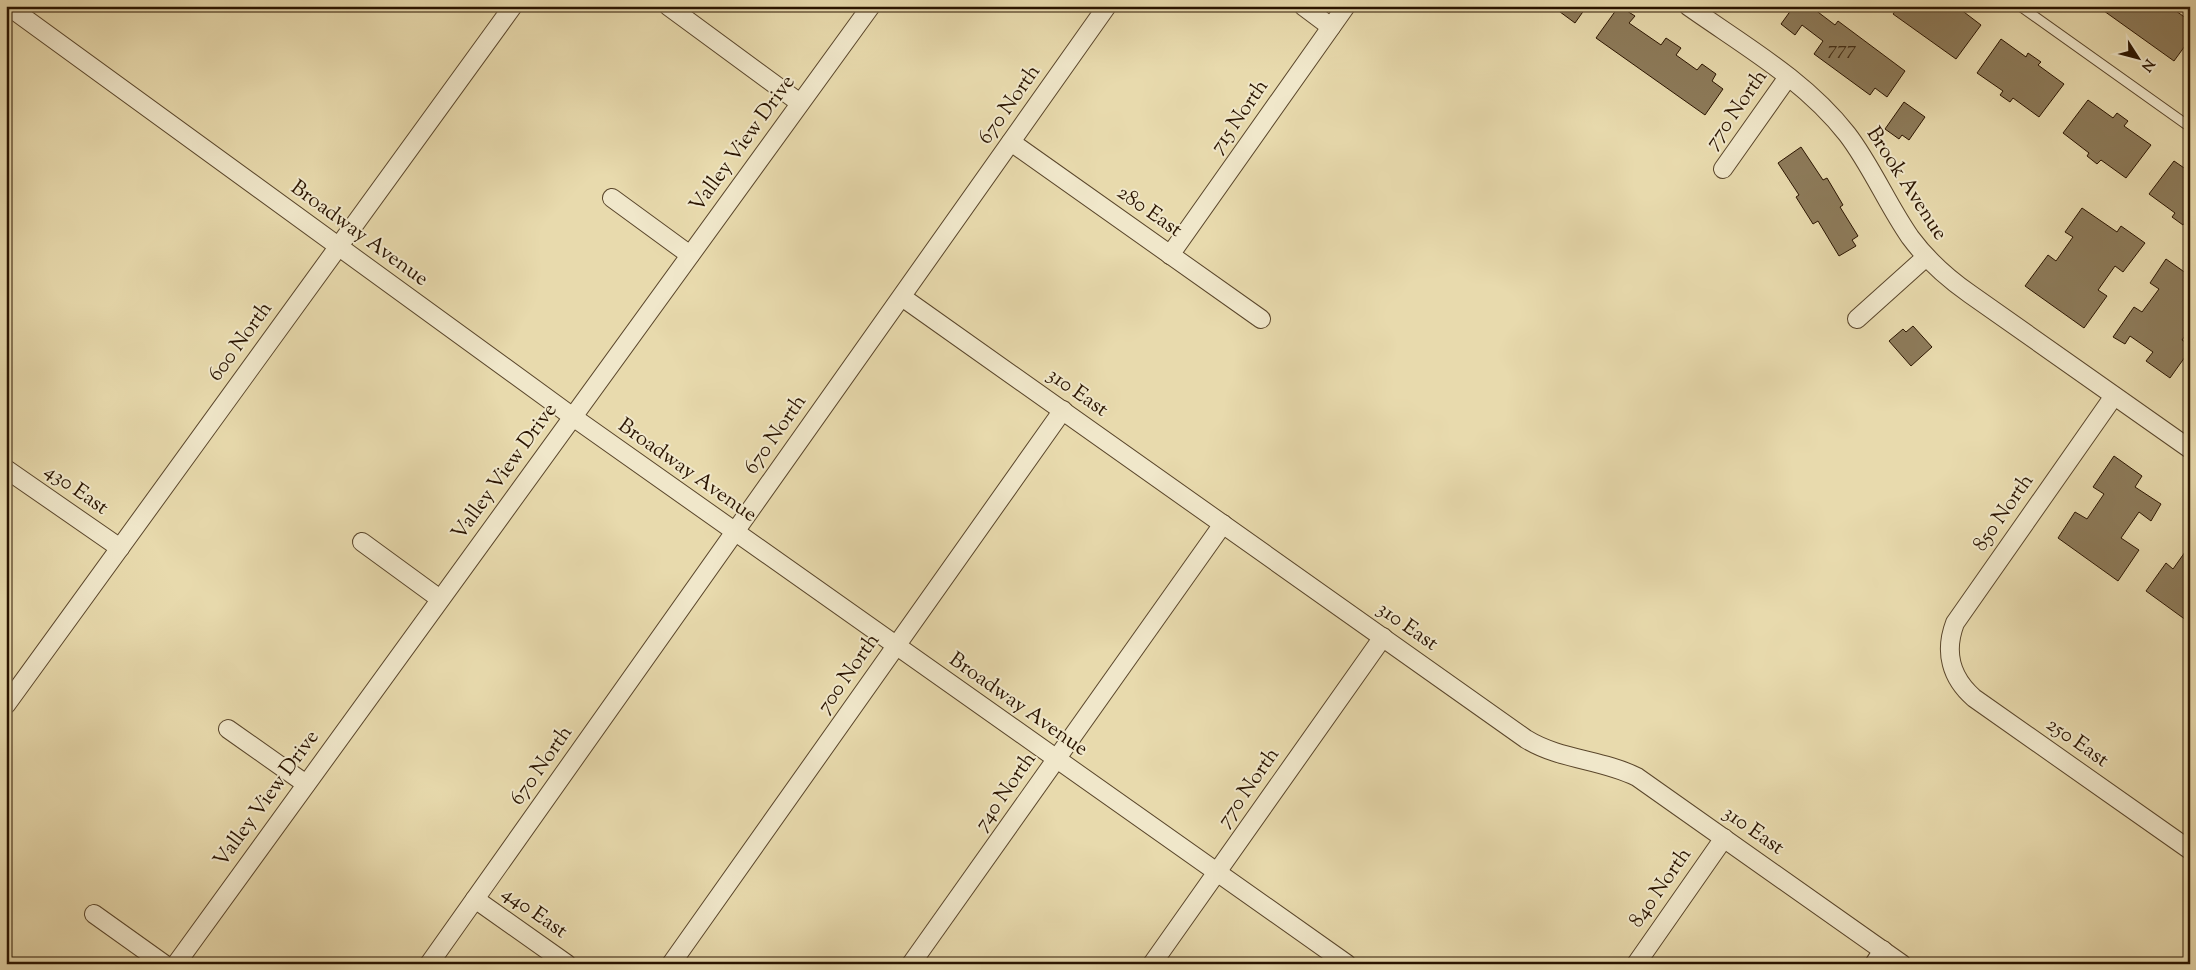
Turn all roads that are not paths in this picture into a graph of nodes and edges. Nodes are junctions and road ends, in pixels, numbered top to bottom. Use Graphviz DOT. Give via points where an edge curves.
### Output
graph roads {
  1 [pos="8,6"];
  2 [pos="513,6"];
  3 [pos="668,6"];
  4 [pos="871,6"];
  5 [pos="1107,6"];
  6 [pos="1303,6"];
  7 [pos="1346,6"];
  8 [pos="1688,6"];
  9 [pos="2020,6"];
  10 [pos="1332,27"];
  11 [pos="1788,77"];
  12 [pos="800,103"];
  13 [pos="2190,127"];
  14 [pos="1011,142"];
  15 [pos="1723,169"];
  16 [pos="612,198"];
  17 [pos="338,247"];
  18 [pos="690,255"];
  19 [pos="1170,255"];
  20 [pos="1926,257"];
  21 [pos="902,296"];
  22 [pos="1261,319"];
  23 [pos="1857,319"];
  24 [pos="2114,396"];
  25 [pos="1063,410"];
  26 [pos="572,417"];
  27 [pos="2187,442"];
  28 [pos="6,469"];
  29 [pos="1223,524"];
  30 [pos="735,532"];
  31 [pos="362,542"];
  32 [pos="120,548"];
  33 [pos="440,599"];
  34 [pos="1383,638"];
  35 [pos="896,646"];
  36 [pos="1951,663"];
  37 [pos="6,705"];
  38 [pos="228,729"];
  39 [pos="1056,759"];
  40 [pos="306,784"];
  41 [pos="1724,838"];
  42 [pos="2190,850"];
  43 [pos="1217,872"];
  44 [pos="475,899"];
  45 [pos="94,914"];
  46 [pos="1878,957"];
  47 [pos="164,964"];
  48 [pos="176,964"];
  49 [pos="429,964"];
  50 [pos="567,964"];
  51 [pos="671,964"];
  52 [pos="911,964"];
  53 [pos="1152,964"];
  54 [pos="1346,964"];
  55 [pos="1636,964"];
  56 [pos="1902,964"];
  1 -- 17 [label="street, Broadway Avenue"];
  2 -- 17 [label="street, 600 North"];
  3 -- 12 [label="street"];
  4 -- 12 [label="street, Valley View Drive"];
  5 -- 14 [label="street, 670 North"];
  6 -- 10 [label="street"];
  7 -- 10 [label="street, 715 North"];
  8 -- 11 [label="street, Brook Avenue"];
  9 -- 13 [label="lane"];
  10 -- 19 [label="street, 715 North"];
  11 -- 15 [label="street, 770 North"];
  11 -- 20 [label="street, Brook Avenue" via="1822,106 1848,135"];
  12 -- 18 [label="street, Valley View Drive"];
  14 -- 19 [label="street, 280 East"];
  14 -- 21 [label="street, 670 North"];
  16 -- 18 [label="street"];
  17 -- 26 [label="street, Broadway Avenue"];
  17 -- 32 [label="street, 600 North"];
  18 -- 26 [label="street, Valley View Drive"];
  19 -- 22 [label="street, 280 East"];
  20 -- 23 [label="street"];
  20 -- 24 [label="street, Brook Avenue" via="1954,283"];
  21 -- 25 [label="street, 310 East"];
  21 -- 30 [label="street, 670 North"];
  24 -- 27 [label="street, Brook Avenue"];
  24 -- 36 [label="street, 850 North" via="1960,614 1951,633"];
  25 -- 29 [label="street, 310 East"];
  25 -- 35 [label="street, 700 North"];
  26 -- 30 [label="street, Broadway Avenue"];
  26 -- 33 [label="street, Valley View Drive"];
  28 -- 32 [label="street, 430 East"];
  29 -- 34 [label="street, 310 East"];
  29 -- 39 [label="street, 740 North"];
  30 -- 35 [label="street, Broadway Avenue"];
  30 -- 44 [label="street, 670 North"];
  31 -- 33 [label="street"];
  32 -- 37 [label="street, 600 North"];
  33 -- 40 [label="street, Valley View Drive"];
  34 -- 41 [label="street, 310 East" via="1534,744 1558,754 1625,771"];
  34 -- 43 [label="street, 770 North"];
  35 -- 39 [label="street, Broadway Avenue"];
  35 -- 51 [label="street, 700 North"];
  36 -- 42 [label="street, 250 East" via="1959,683 1974,698"];
  38 -- 40 [label="street"];
  39 -- 43 [label="street, Broadway Avenue"];
  39 -- 52 [label="street, 740 North"];
  40 -- 48 [label="street, Valley View Drive"];
  41 -- 46 [label="street, 310 East"];
  41 -- 55 [label="street, 840 North"];
  43 -- 53 [label="street, 770 North"];
  43 -- 54 [label="street, Broadway Avenue"];
  44 -- 49 [label="street, 670 North"];
  44 -- 50 [label="street, 440 East"];
  45 -- 47 [label="street"];
  46 -- 56 [label="street, 310 East"];
}
